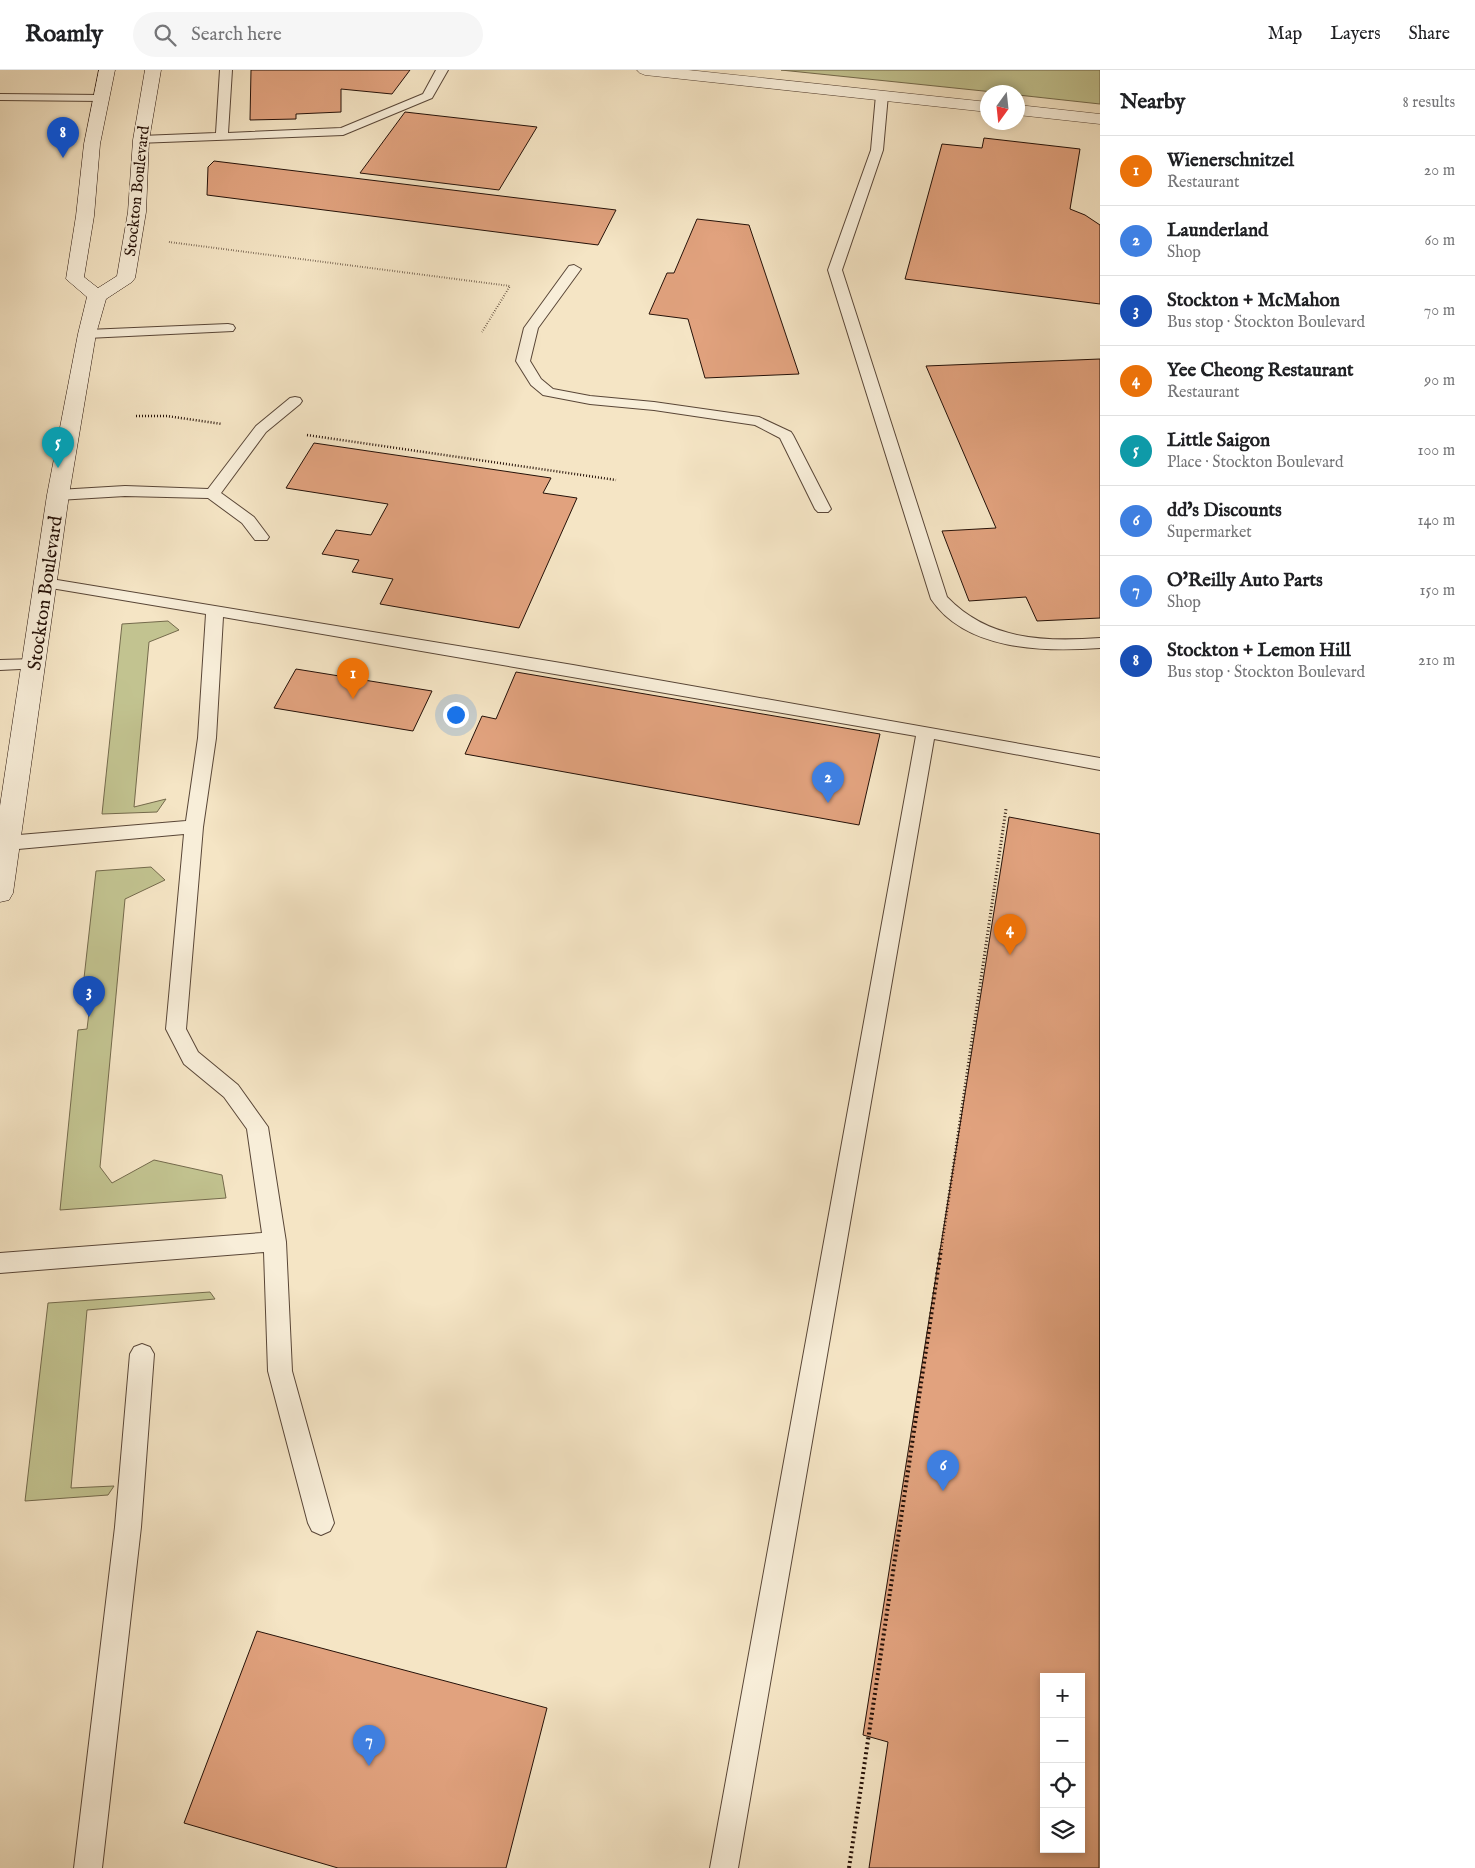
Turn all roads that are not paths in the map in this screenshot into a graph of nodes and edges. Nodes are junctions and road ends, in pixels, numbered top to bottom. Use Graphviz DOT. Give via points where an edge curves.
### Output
graph roads {
  1 [pos="107,70"];
  2 [pos="153,70"];
  3 [pos="226,70"];
  4 [pos="442,70"];
  5 [pos="645,70"];
  6 [pos="725,74"];
  7 [pos="882,95"];
  8 [pos="0,97"];
  9 [pos="101,98"];
  10 [pos="980,106"];
  11 [pos="1025,111"];
  12 [pos="1100,119"];
  13 [pos="222,135"];
  14 [pos="141,140"];
  15 [pos="574,269"];
  16 [pos="97,296"];
  17 [pos="228,328"];
  18 [pos="87,334"];
  19 [pos="294,401"];
  20 [pos="212,494"];
  21 [pos="58,495"];
  22 [pos="823,509"];
  23 [pos="261,537"];
  24 [pos="46,583"];
  25 [pos="215,610"];
  26 [pos="1100,644"];
  27 [pos="34,664"];
  28 [pos="0,665"];
  29 [pos="926,732"];
  30 [pos="1100,764"];
  31 [pos="194,827"];
  32 [pos="8,843"];
  33 [pos="0,893"];
  34 [pos="275,1242"];
  35 [pos="0,1263"];
  36 [pos="142,1354"];
  37 [pos="321,1523"];
  38 [pos="88,1868"];
  39 [pos="724,1868"];
  1 -- 9 [label="main road"];
  2 -- 14 [label="main road, Stockton Boulevard"];
  3 -- 13 [label="lane"];
  4 -- 13 [label="lane" via="428,96 343,131"];
  5 -- 6 [label="main road"];
  6 -- 7 [label="main road"];
  7 -- 10 [label="main road"];
  7 -- 26 [label="lane" via="877,150 835,270 938,599 964,622 1029,643"];
  8 -- 9 [label="lane"];
  9 -- 16 [label="main road" via="75,279"];
  11 -- 12 [label="main road"];
  13 -- 14 [label="lane"];
  14 -- 16 [label="main road, Stockton Boulevard" via="136,212 126,278"];
  15 -- 22 [label="lane" via="531,328 523,361 536,382 548,392 759,421 776,428 786,434"];
  16 -- 18 [label="main road, Stockton Boulevard"];
  17 -- 18 [label="lane"];
  18 -- 21 [label="main road, Stockton Boulevard"];
  19 -- 20 [label="lane" via="261,429"];
  20 -- 21 [label="lane" via="125,491"];
  20 -- 23 [label="lane" via="248,520"];
  21 -- 24 [label="main road, Stockton Boulevard"];
  24 -- 25 [label="lane"];
  24 -- 27 [label="main road, Stockton Boulevard"];
  25 -- 29 [label="lane"];
  25 -- 31 [label="lane" via="207,738"];
  27 -- 28 [label="lane"];
  27 -- 32 [label="main road, Stockton Boulevard"];
  29 -- 30 [label="lane"];
  29 -- 39 [label="lane"];
  31 -- 32 [label="lane"];
  31 -- 34 [label="lane" via="176,1030 191,1058 231,1091 257,1127"];
  32 -- 33 [label="main road, Stockton Boulevard"];
  34 -- 35 [label="lane"];
  34 -- 37 [label="lane" via="280,1371"];
  36 -- 38 [label="lane" via="128,1527"];
}
